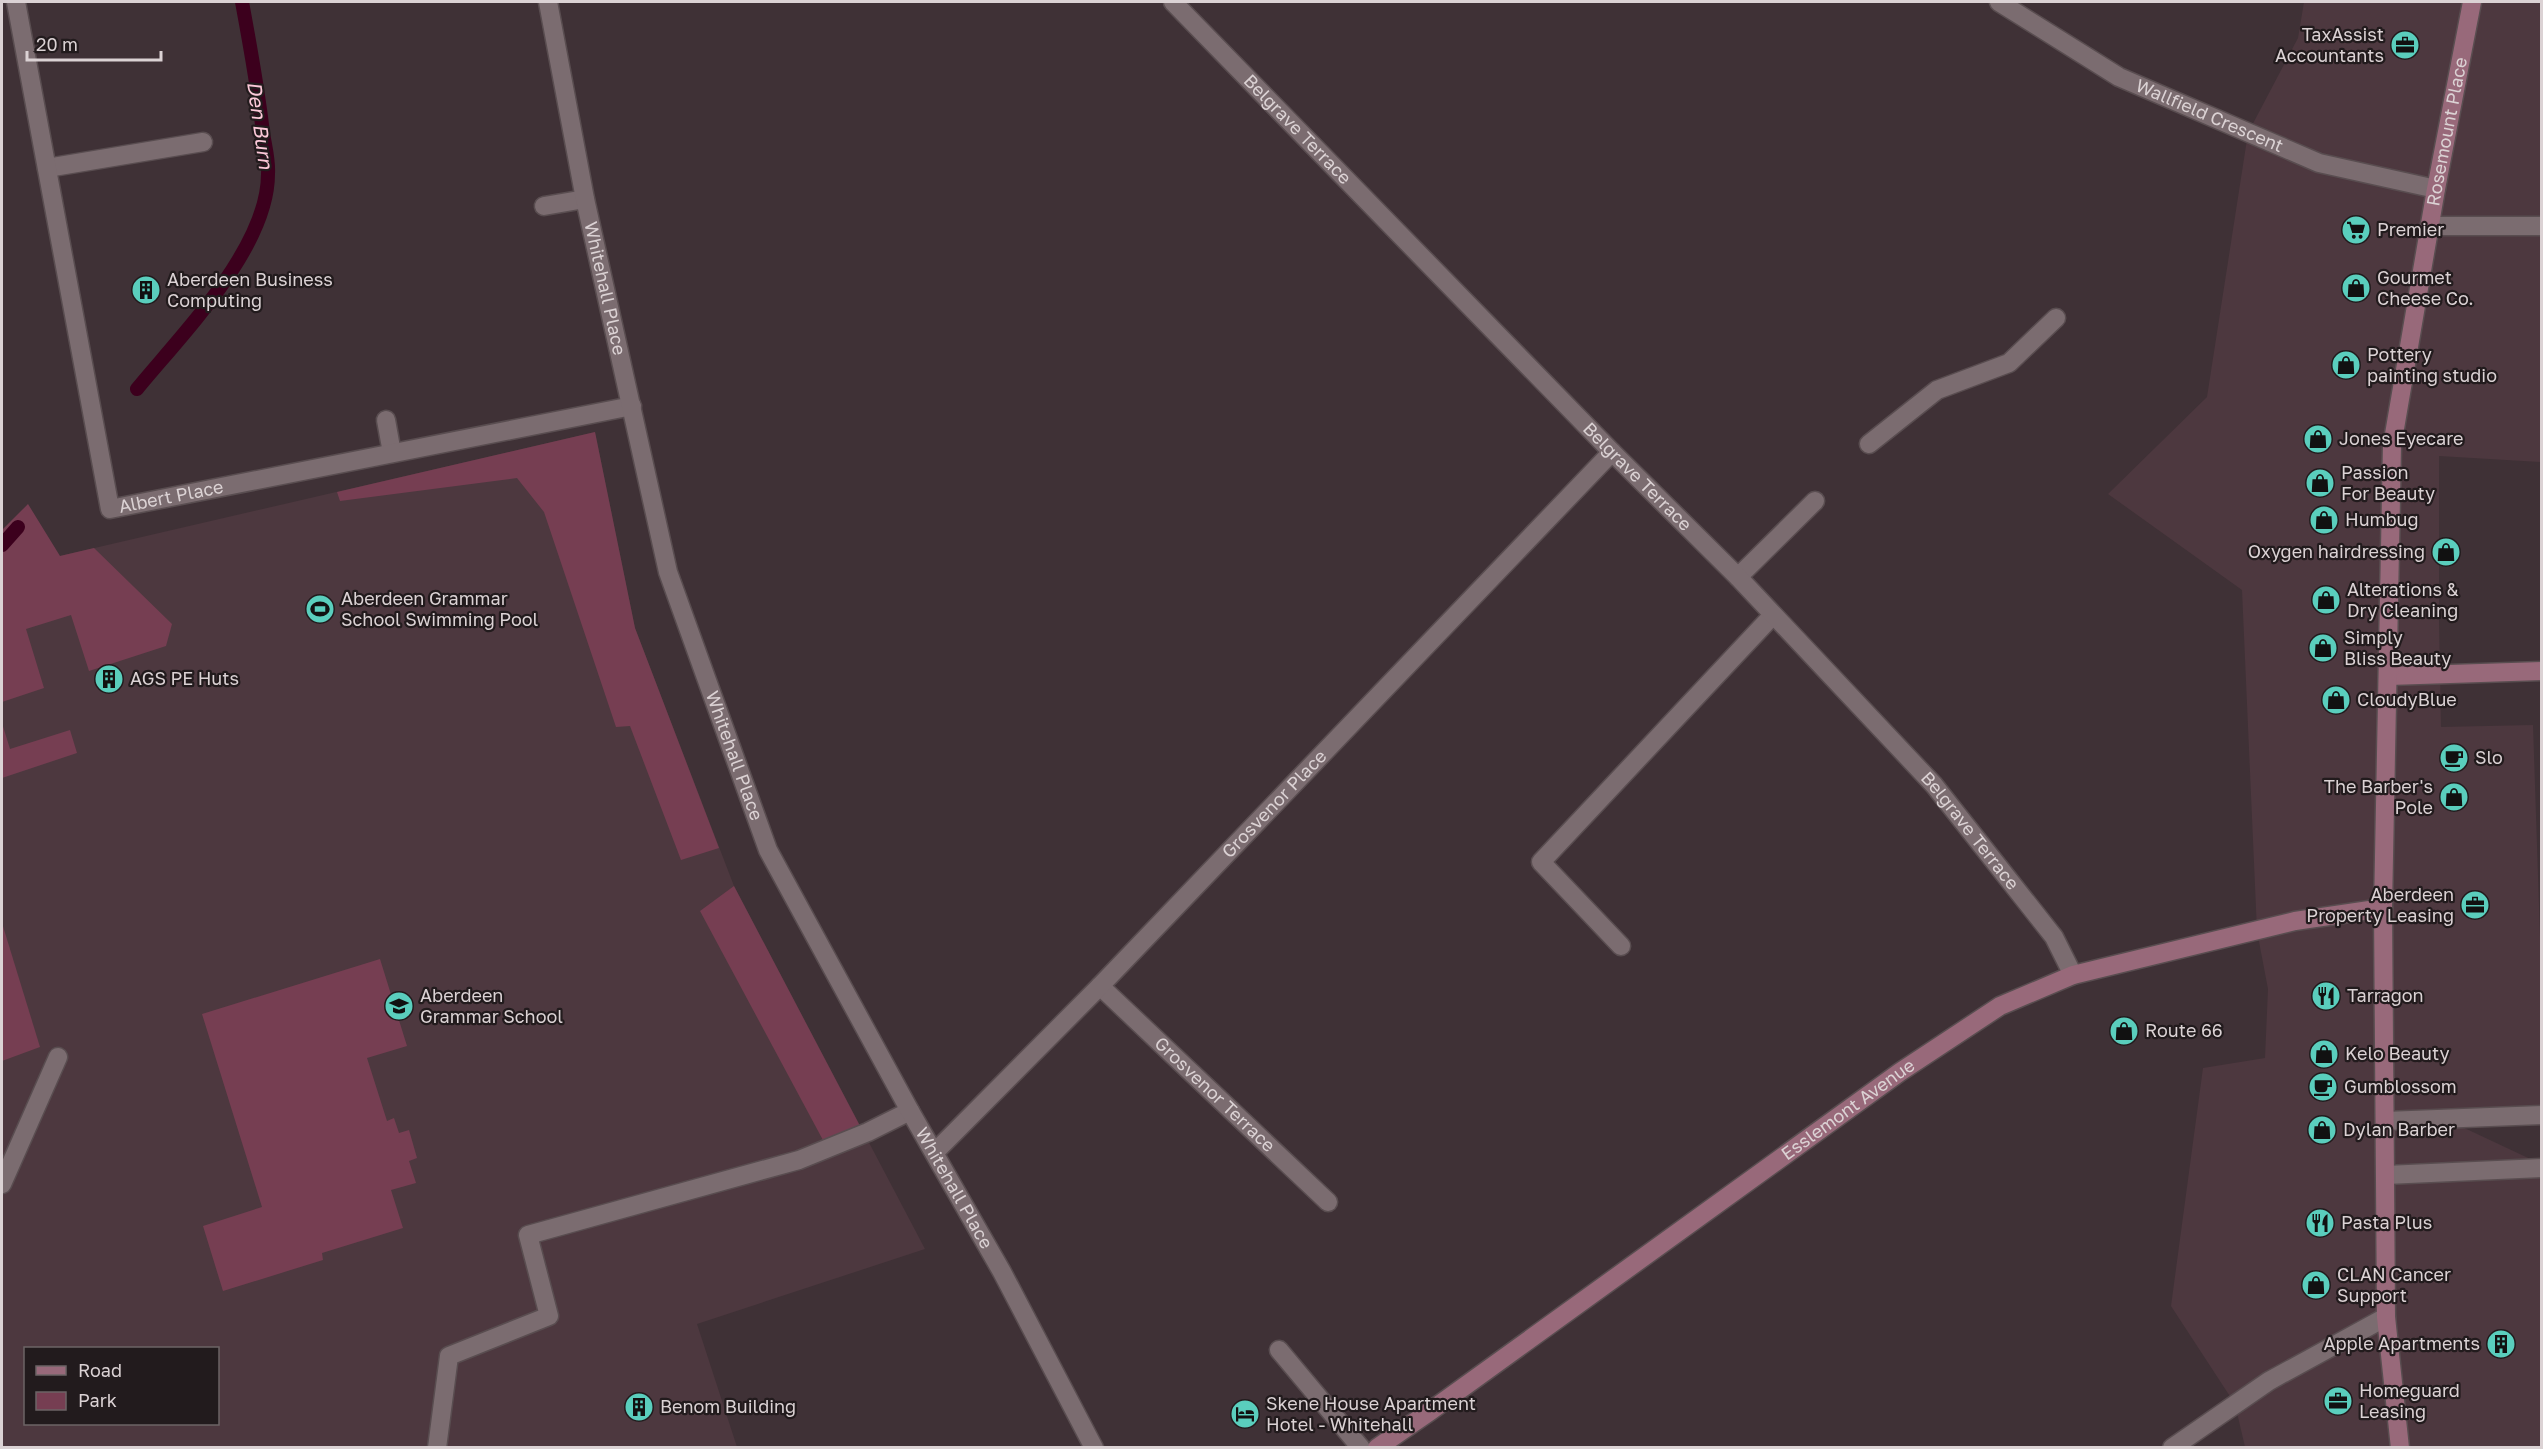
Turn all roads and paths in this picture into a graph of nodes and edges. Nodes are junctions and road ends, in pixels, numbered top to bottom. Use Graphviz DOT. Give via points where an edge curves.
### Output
graph roads {
  1 [pos="16,2"];
  2 [pos="548,2"];
  3 [pos="1173,2"];
  4 [pos="1999,2"];
  5 [pos="2472,2"];
  6 [pos="203,142"];
  7 [pos="46,168"];
  8 [pos="2436,189"];
  9 [pos="585,199"];
  10 [pos="544,206"];
  11 [pos="2430,226"];
  12 [pos="2541,226"];
  13 [pos="2056,318"];
  14 [pos="632,406"];
  15 [pos="386,420"];
  16 [pos="1869,444"];
  17 [pos="1612,452"];
  18 [pos="392,453"];
  19 [pos="1815,501"];
  20 [pos="1738,577"];
  21 [pos="1773,615"];
  22 [pos="2541,671"];
  23 [pos="2389,676"];
  24 [pos="2383,908"];
  25 [pos="1622,946"];
  26 [pos="2073,975"];
  27 [pos="1100,986"];
  28 [pos="58,1057"];
  29 [pos="910,1111"];
  30 [pos="2541,1115"];
  31 [pos="2385,1122"];
  32 [pos="935,1152"];
  33 [pos="2541,1167"];
  34 [pos="2386,1175"];
  35 [pos="2,1184"];
  36 [pos="1328,1202"];
  37 [pos="2386,1317"];
  38 [pos="1279,1350"];
  39 [pos="437,1448"];
  40 [pos="1094,1448"];
  41 [pos="1361,1448"];
  42 [pos="1377,1448"];
  43 [pos="2172,1448"];
  44 [pos="2400,1448"];
  1 -- 7 [label="street, Albert Place"];
  2 -- 9 [label="street, Whitehall Place"];
  3 -- 17 [label="street, Belgrave Terrace"];
  4 -- 8 [label="street, Wallfield Crescent" via="2119,77 2308,159"];
  5 -- 8 [label="street, Rosemount Place"];
  6 -- 7 [label="street"];
  7 -- 18 [label="street, Albert Place" via="110,509"];
  8 -- 11 [label="street, Rosemount Place"];
  9 -- 10 [label="street"];
  9 -- 14 [label="street, Whitehall Place"];
  11 -- 12 [label="street"];
  11 -- 23 [label="street, Rosemount Place" via="2392,446"];
  13 -- 16 [label="street" via="2009,363 1937,390"];
  14 -- 18 [label="street, Albert Place"];
  14 -- 29 [label="street, Whitehall Place" via="668,572 768,850"];
  15 -- 18 [label="street"];
  17 -- 20 [label="street, Belgrave Terrace"];
  17 -- 27 [label="street, Grosvenor Place"];
  19 -- 20 [label="street"];
  20 -- 21 [label="street, Belgrave Terrace"];
  21 -- 25 [label="street" via="1541,862"];
  21 -- 26 [label="street, Belgrave Terrace" via="1934,785 2054,937"];
  22 -- 23 [label="street"];
  23 -- 24 [label="street, Rosemount Place"];
  24 -- 26 [label="street, Esslemont Avenue" via="2295,921"];
  24 -- 31 [label="street, Rosemount Place"];
  26 -- 42 [label="street, Esslemont Avenue" via="2000,1006 1900,1072"];
  27 -- 32 [label="street, Grosvenor Place"];
  27 -- 36 [label="street, Grosvenor Terrace"];
  28 -- 35 [label="street"];
  29 -- 32 [label="street, Whitehall Place"];
  29 -- 39 [label="street" via="799,1160 528,1235 549,1316 449,1356"];
  30 -- 31 [label="street"];
  31 -- 34 [label="street, Rosemount Place"];
  32 -- 40 [label="street, Whitehall Place"];
  33 -- 34 [label="street"];
  34 -- 37 [label="street, Rosemount Place"];
  37 -- 43 [label="street" via="2269,1381"];
  37 -- 44 [label="street, Rosemount Place"];
  38 -- 41 [label="street"];
}
